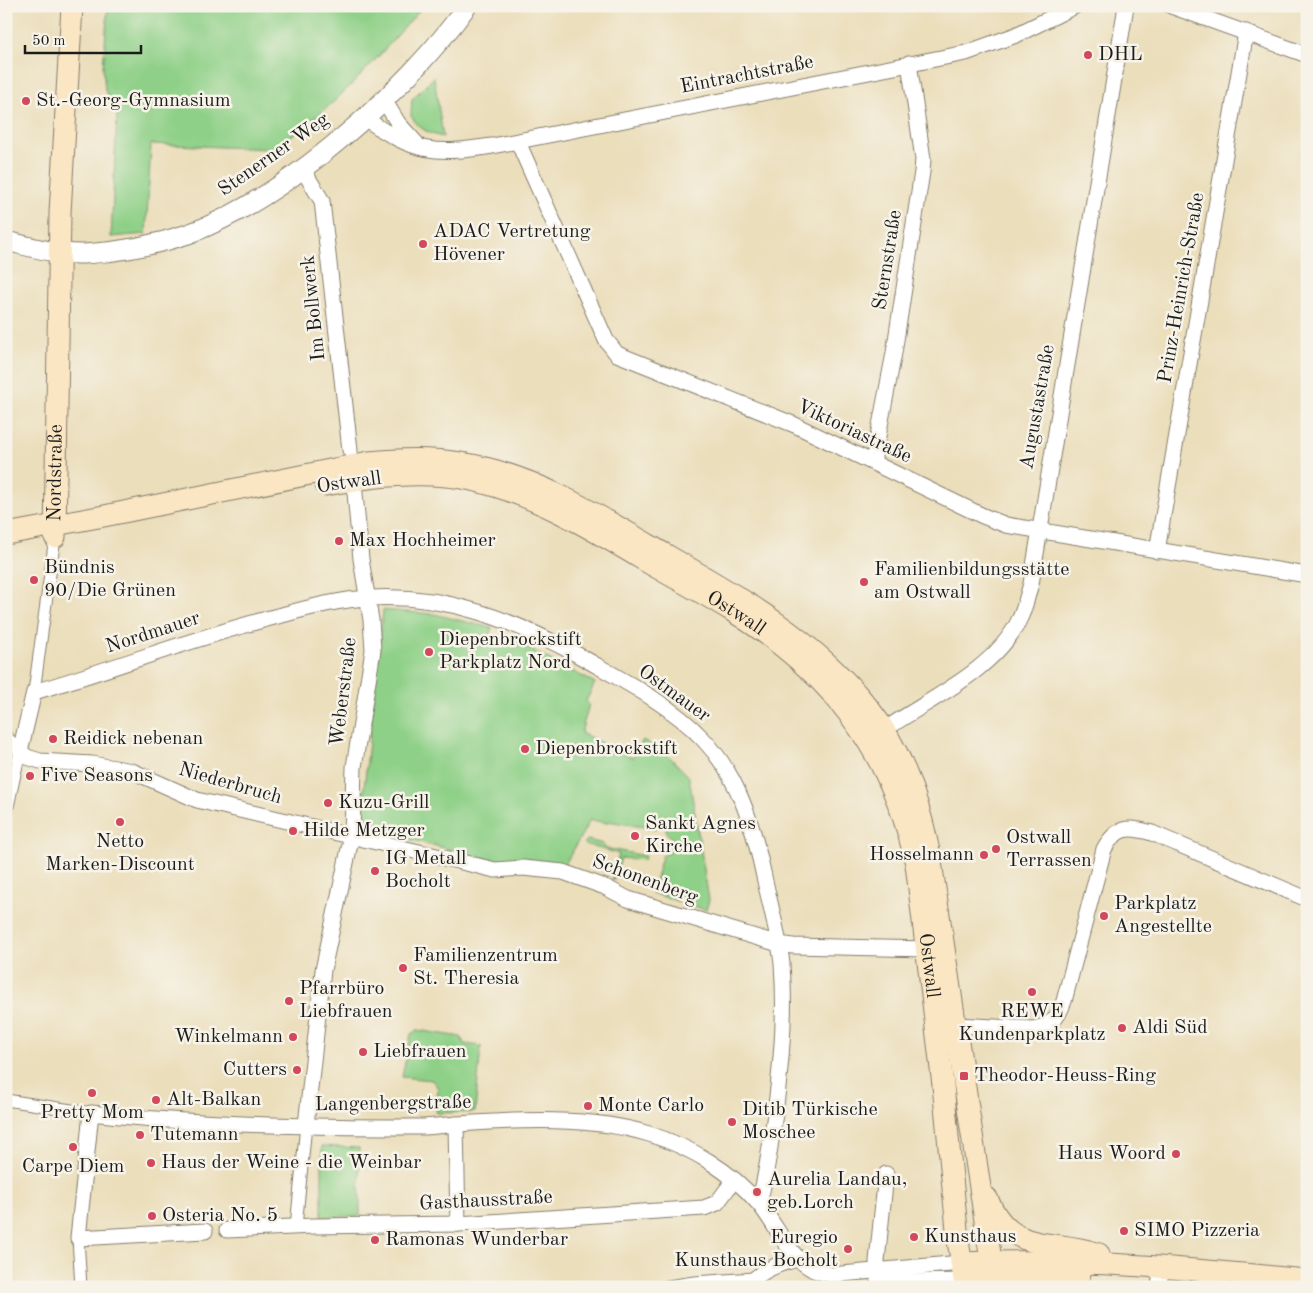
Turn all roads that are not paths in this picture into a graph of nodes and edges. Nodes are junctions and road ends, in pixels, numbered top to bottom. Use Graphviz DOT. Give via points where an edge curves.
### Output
graph roads {
  1 [pos="72,6"];
  2 [pos="467,6"];
  3 [pos="1076,6"];
  4 [pos="1126,6"];
  5 [pos="1171,6"];
  6 [pos="1246,32"];
  7 [pos="1307,55"];
  8 [pos="909,63"];
  9 [pos="384,100"];
  10 [pos="365,118"];
  11 [pos="518,142"];
  12 [pos="420,147"];
  13 [pos="302,168"];
  14 [pos="6,241"];
  15 [pos="59,253"];
  16 [pos="873,462"];
  17 [pos="352,465"];
  18 [pos="55,530"];
  19 [pos="1038,530"];
  20 [pos="6,534"];
  21 [pos="6,548"];
  22 [pos="1158,551"];
  23 [pos="1307,575"];
  24 [pos="367,598"];
  25 [pos="34,692"];
  26 [pos="876,735"];
  27 [pos="6,736"];
  28 [pos="20,751"];
  29 [pos="6,816"];
  30 [pos="352,835"];
  31 [pos="1307,899"];
  32 [pos="779,944"];
  33 [pos="926,949"];
  34 [pos="956,1025"];
  35 [pos="6,1100"];
  36 [pos="91,1113"];
  37 [pos="456,1124"];
  38 [pos="306,1125"];
  39 [pos="886,1174"];
  40 [pos="734,1180"];
  41 [pos="979,1181"];
  42 [pos="759,1204"];
  43 [pos="458,1224"];
  44 [pos="296,1227"];
  45 [pos="227,1230"];
  46 [pos="205,1232"];
  47 [pos="78,1238"];
  48 [pos="798,1259"];
  49 [pos="1135,1266"];
  50 [pos="979,1276"];
  51 [pos="1160,1277"];
  52 [pos="878,1279"];
  53 [pos="1307,1280"];
  54 [pos="1053,1281"];
  55 [pos="750,1282"];
  56 [pos="80,1287"];
  57 [pos="662,1287"];
  1 -- 15 [label="main road, Nordstraße"];
  2 -- 9 [label="street, Stenerner Weg"];
  3 -- 8 [label="street, Eintrachtstraße" via="990,45 966,53"];
  4 -- 19 [label="street, Augustastraße"];
  5 -- 6 [label="street"];
  6 -- 7 [label="street"];
  6 -- 22 [label="street, Prinz-Heinrich-Straße"];
  8 -- 11 [label="street, Eintrachtstraße"];
  8 -- 16 [label="street, Sternstraße" via="923,159 922,172"];
  9 -- 10 [label="street, Stenerner Weg"];
  9 -- 12 [label="street" via="398,123"];
  10 -- 12 [label="street, Eintrachtstraße" via="388,135"];
  10 -- 13 [label="street, Stenerner Weg"];
  11 -- 12 [label="street, Eintrachtstraße" via="452,152"];
  11 -- 16 [label="street, Viktoriastraße" via="606,340 617,354 795,425"];
  13 -- 15 [label="street, Stenerner Weg" via="232,213 189,233 131,249"];
  13 -- 17 [label="street, Im Bollwerk" via="322,201"];
  14 -- 15 [label="street, Stenerner Weg"];
  15 -- 18 [label="main road, Nordstraße"];
  16 -- 19 [label="street, Viktoriastraße" via="983,516"];
  17 -- 18 [label="main road, Ostwall" via="188,513"];
  17 -- 24 [label="street, Weberstraße"];
  17 -- 26 [label="main road, Ostwall" via="402,459 457,462 516,477 585,508 778,624 816,653 850,685"];
  18 -- 20 [label="main road"];
  18 -- 21 [label="main road"];
  18 -- 25 [label="street, Nordstraße"];
  19 -- 22 [label="street, Viktoriastraße"];
  19 -- 26 [label="street, Augustastraße" via="1031,584 1019,621 994,656 972,674"];
  22 -- 23 [label="street, Viktoriastraße"];
  24 -- 25 [label="street, Nordmauer" via="251,623"];
  24 -- 30 [label="street, Weberstraße" via="373,650 354,767"];
  24 -- 32 [label="street, Ostmauer" via="419,599 466,606 492,614 585,659 681,719 703,739 731,775 756,838"];
  25 -- 28 [label="street"];
  26 -- 33 [label="main road, Ostwall" via="910,837"];
  26 -- 34 [label="main road, Ostwall" via="908,776 923,821"];
  27 -- 28 [label="street"];
  28 -- 29 [label="street"];
  28 -- 30 [label="street, Niederbruch" via="40,761 92,764 132,771 197,800"];
  30 -- 32 [label="street, Schonenberg" via="495,870 523,868 563,872 628,899"];
  30 -- 38 [label="street, Weberstraße" via="323,970"];
  31 -- 34 [label="street" via="1152,833 1126,828 1112,835 1104,848 1064,1001 1054,1022 1033,1029"];
  32 -- 33 [label="street, Schonenberg"];
  32 -- 42 [label="street, Ostmauer" via="784,1002 783,1047"];
  33 -- 50 [label="main road, Ostwall" via="943,1085"];
  34 -- 41 [label="main road, Ostwall"];
  35 -- 36 [label="street, Langenbergstraße"];
  36 -- 38 [label="street, Langenbergstraße" via="205,1123"];
  36 -- 47 [label="street"];
  37 -- 38 [label="street, Langenbergstraße" via="421,1128"];
  37 -- 40 [label="street, Langenbergstraße" via="576,1122 620,1127 678,1144 702,1156"];
  37 -- 43 [label="street"];
  38 -- 44 [label="street"];
  39 -- 52 [label="street" via="879,1229"];
  40 -- 42 [label="street, Langenbergstraße"];
  40 -- 43 [label="street, Gasthausstraße" via="717,1204 704,1208"];
  41 -- 49 [label="main road, Ostwall" via="994,1214 1019,1238 1091,1251"];
  41 -- 50 [label="main road, Ostwall"];
  42 -- 48 [label="street, Langenbergstraße"];
  43 -- 44 [label="street, Gasthausstraße"];
  44 -- 45 [label="street, Gasthausstraße"];
  46 -- 47 [label="street"];
  47 -- 56 [label="street"];
  48 -- 52 [label="street" via="813,1269 831,1274"];
  48 -- 55 [label="street" via="773,1268"];
  49 -- 50 [label="main road" via="1031,1260"];
  49 -- 51 [label="main road"];
  49 -- 54 [label="main road"];
  50 -- 52 [label="street" via="901,1282"];
  50 -- 54 [label="main road"];
  51 -- 53 [label="main road"];
  55 -- 57 [label="street" via="694,1282"];
}
